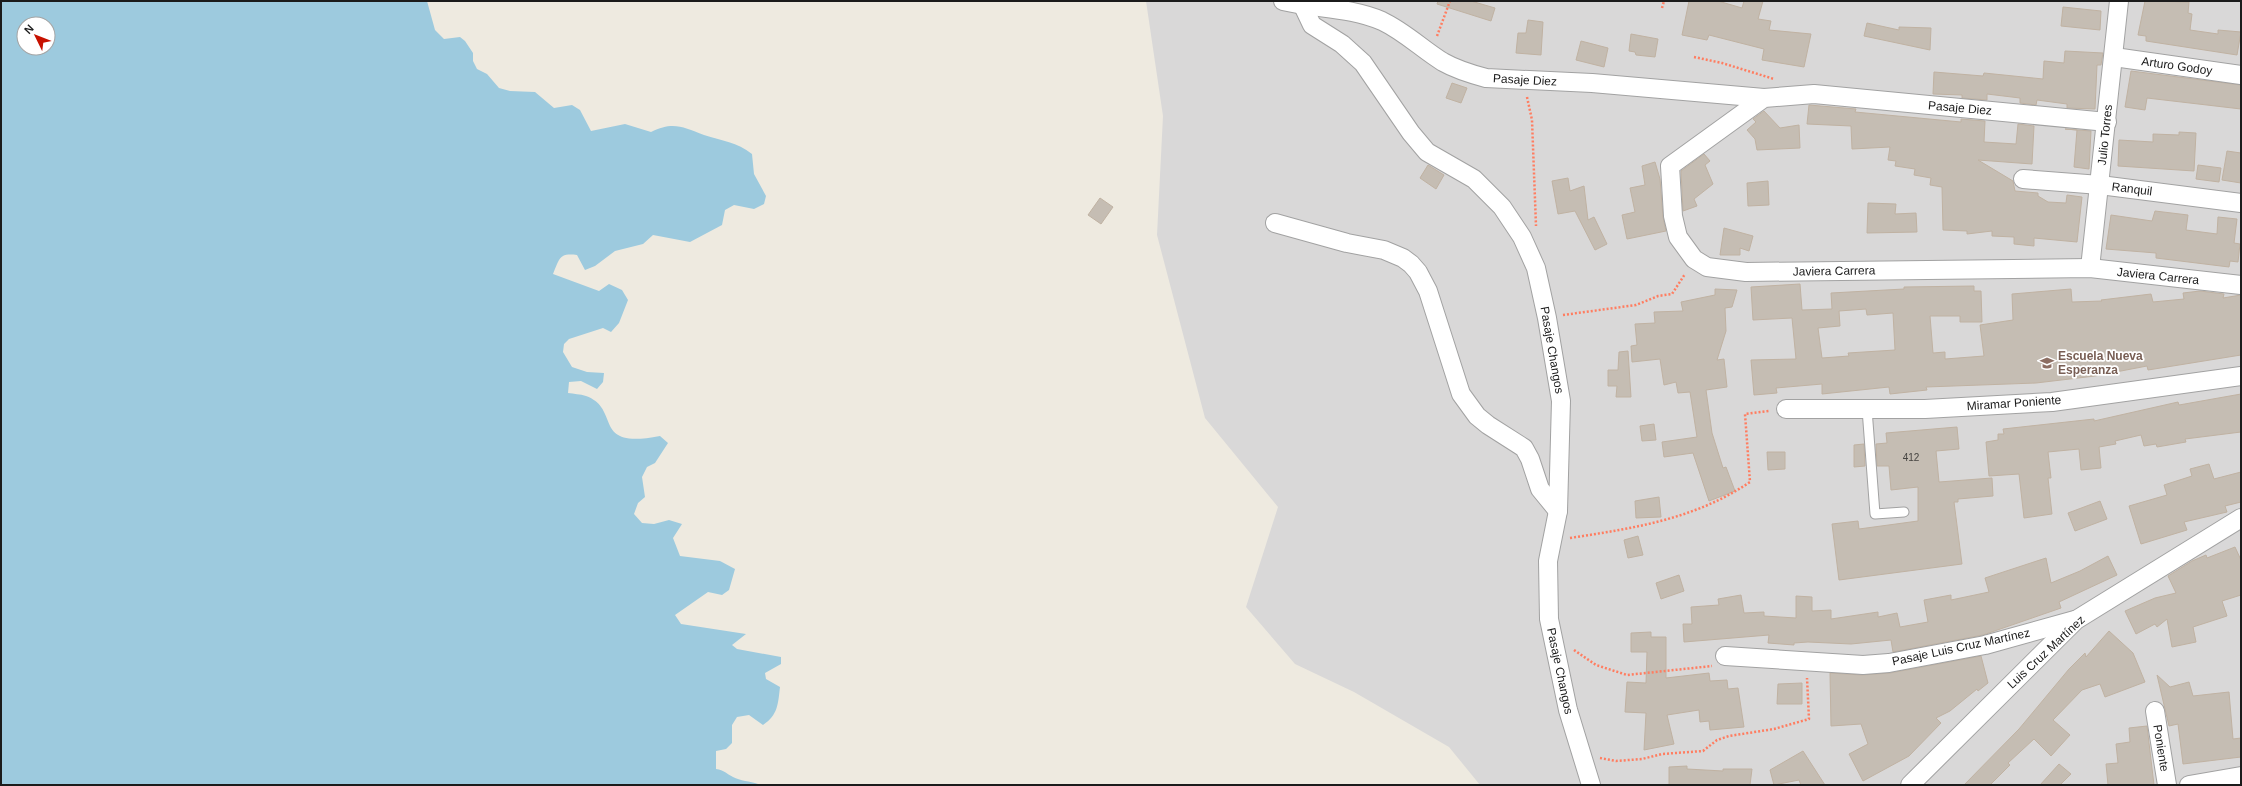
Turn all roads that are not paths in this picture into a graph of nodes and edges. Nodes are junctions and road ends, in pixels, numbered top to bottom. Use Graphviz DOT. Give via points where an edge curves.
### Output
graph roads {
  1 [pos="1283,1"];
  2 [pos="2119,1"];
  3 [pos="1303,6"];
  4 [pos="2114,57"];
  5 [pos="2241,75"];
  6 [pos="1764,98"];
  7 [pos="2107,122"];
  8 [pos="2023,179"];
  9 [pos="2100,185"];
  10 [pos="2241,203"];
  11 [pos="1275,223"];
  12 [pos="2090,268"];
  13 [pos="2241,285"];
  14 [pos="2241,376"];
  15 [pos="1786,409"];
  16 [pos="1867,409"];
  17 [pos="1558,511"];
  18 [pos="1904,512"];
  19 [pos="2241,518"];
  20 [pos="2076,620"];
  21 [pos="1726,656"];
  22 [pos="2155,711"];
  23 [pos="2241,776"];
  24 [pos="1591,785"];
  25 [pos="1910,785"];
  26 [pos="2166,785"];
  27 [pos="2189,785"];
  1 -- 3 [label="street, Pasaje Diez"];
  2 -- 4 [label="street, Julio Torres"];
  3 -- 6 [label="street, Pasaje Diez" via="1346,10 1381,21 1456,69 1471,74 1502,80 1592,83"];
  3 -- 17 [label="street, Pasaje Changos" via="1312,25 1342,44 1363,63 1427,152 1474,179 1502,207 1530,252 1547,318 1560,401"];
  4 -- 5 [label="street, Arturo Godoy"];
  4 -- 7 [label="street, Julio Torres"];
  6 -- 7 [label="street, Pasaje Diez" via="1814,94"];
  6 -- 12 [label="street, Javiera Carrera" via="1670,166 1673,216 1678,237 1694,259 1707,267 1746,272"];
  7 -- 9 [label="street, Julio Torres"];
  8 -- 9 [label="street, Ranquil"];
  9 -- 10 [label="street, Ranquil"];
  9 -- 12 [label="street, Julio Torres"];
  11 -- 17 [label="street" via="1347,243 1384,250 1411,264 1428,291 1461,394 1477,416 1524,448 1540,489"];
  12 -- 13 [label="street, Javiera Carrera"];
  14 -- 16 [label="street, Miramar Poniente" via="2052,402"];
  15 -- 16 [label="street, Miramar Poniente"];
  16 -- 18 [label="lane" via="1876,514"];
  17 -- 24 [label="street, Pasaje Changos" via="1548,561 1549,619 1559,672 1580,754"];
  19 -- 20 [label="street, Luis Cruz Martínez"];
  20 -- 21 [label="street, Pasaje Luis Cruz Martínez" via="1985,645 1888,663 1862,665"];
  20 -- 25 [label="street, Luis Cruz Martínez"];
  22 -- 26 [label="street, Poniente"];
  23 -- 27 [label="street"];
}
